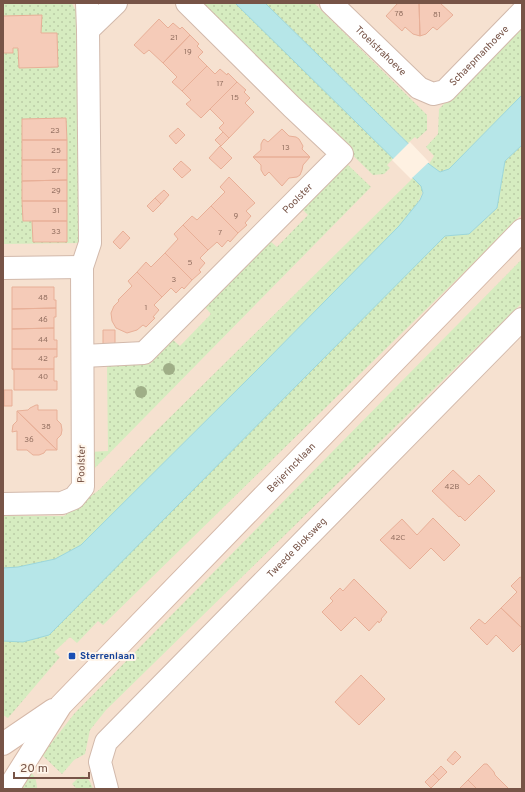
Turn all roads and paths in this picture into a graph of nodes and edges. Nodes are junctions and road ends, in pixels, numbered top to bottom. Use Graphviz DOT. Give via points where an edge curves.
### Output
graph roads {
  1 [pos="87,3"];
  2 [pos="116,3"];
  3 [pos="187,3"];
  4 [pos="331,3"];
  5 [pos="522,12"];
  6 [pos="88,30"];
  7 [pos="433,94"];
  8 [pos="522,230"];
  9 [pos="82,267"];
  10 [pos="3,268"];
  11 [pos="522,318"];
  12 [pos="83,356"];
  13 [pos="3,504"];
  14 [pos="61,705"];
  15 [pos="3,744"];
  16 [pos="8,789"];
  17 [pos="107,789"];
  1 -- 6 [label="street, Poolster"];
  2 -- 6 [label="street"];
  3 -- 12 [label="street, Poolster" via="342,154 144,353"];
  4 -- 7 [label="street, Troelstrahoeve" via="419,88"];
  5 -- 7 [label="street, Schaepmanhoeve" via="445,91"];
  6 -- 9 [label="street, Poolster" via="90,243"];
  8 -- 14 [label="street, Beijerincklaan"];
  9 -- 10 [label="street"];
  9 -- 12 [label="street, Poolster"];
  11 -- 17 [label="street, Tweede Bloksweg" via="106,742 100,762"];
  12 -- 13 [label="street, Poolster" via="82,487 74,498 62,503"];
  14 -- 15 [label="street, Beijerincklaan"];
  14 -- 16 [label="street, Beijerincklaan"];
}
